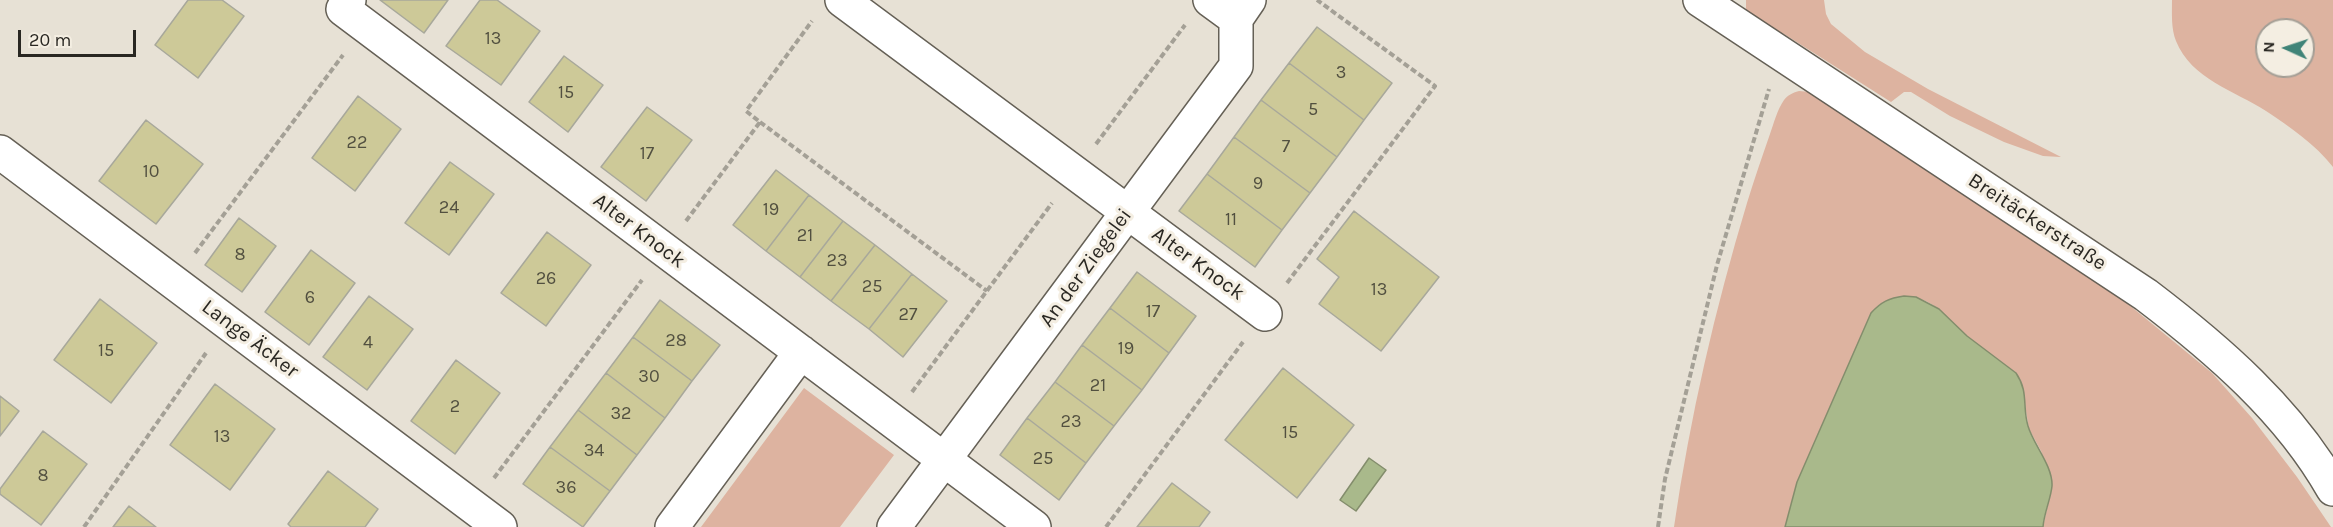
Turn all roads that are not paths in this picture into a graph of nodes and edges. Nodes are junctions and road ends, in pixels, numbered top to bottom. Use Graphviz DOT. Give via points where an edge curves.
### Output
graph roads {
  1 [pos="842,0"];
  2 [pos="1700,0"];
  3 [pos="1200,9"];
  4 [pos="1243,9"];
  5 [pos="357,13"];
  6 [pos="0,152"];
  7 [pos="1127,213"];
  8 [pos="1265,314"];
  9 [pos="801,352"];
  10 [pos="944,460"];
  11 [pos="2333,489"];
  12 [pos="500,527"];
  13 [pos="672,527"];
  14 [pos="894,527"];
  15 [pos="1034,527"];
  1 -- 7 [label="street, Alter Knock"];
  2 -- 11 [label="street, Breitäckerstraße" via="2187,326 2276,411 2316,459"];
  3 -- 4 [label="street"];
  4 -- 7 [label="street, An der Ziegelei" via="1236,66"];
  5 -- 9 [label="street, Alter Knock"];
  6 -- 12 [label="street, Lange Äcker"];
  7 -- 8 [label="street, Alter Knock"];
  7 -- 10 [label="street, An der Ziegelei"];
  9 -- 10 [label="street, Alter Knock"];
  9 -- 13 [label="street"];
  10 -- 14 [label="street, An der Ziegelei"];
  10 -- 15 [label="street, Alter Knock"];
}
